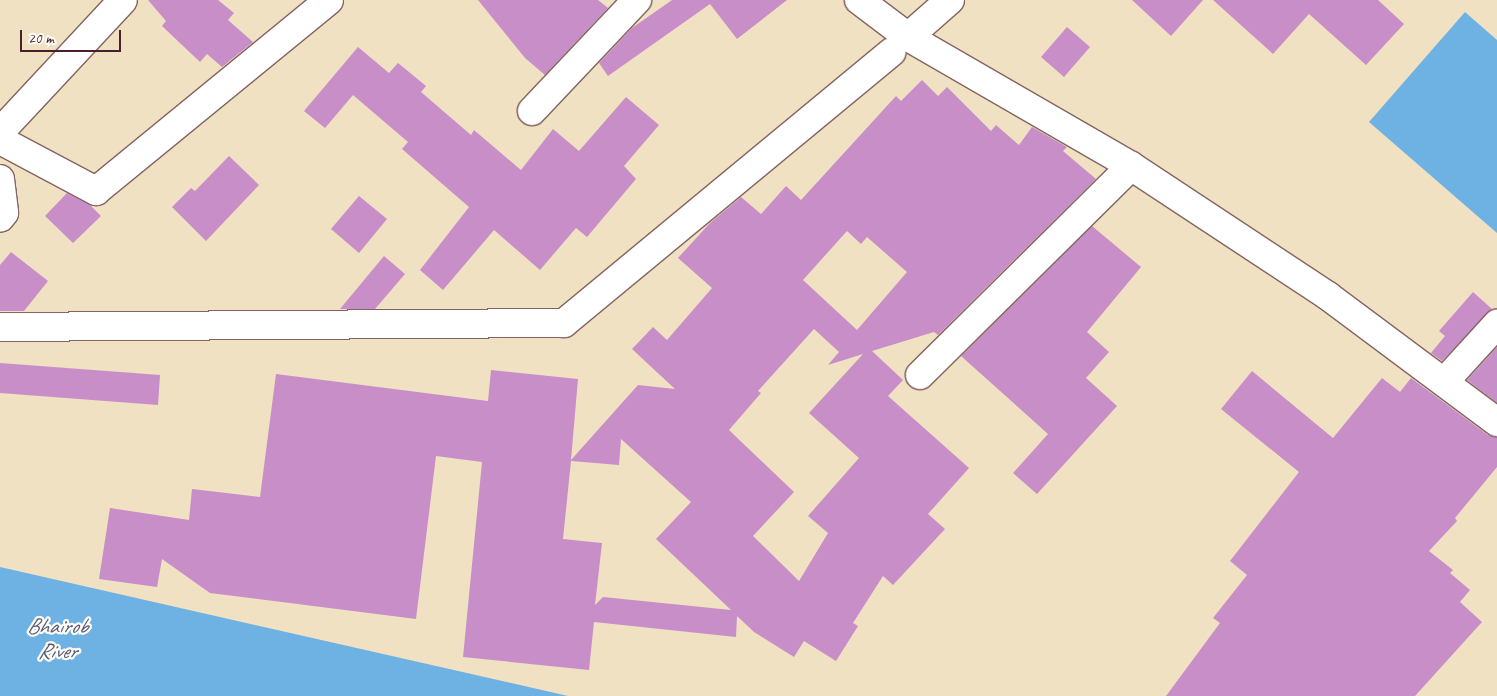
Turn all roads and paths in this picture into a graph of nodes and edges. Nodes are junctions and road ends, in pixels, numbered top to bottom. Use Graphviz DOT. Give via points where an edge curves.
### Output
graph roads {
  1 [pos="123,0"];
  2 [pos="329,0"];
  3 [pos="637,0"];
  4 [pos="859,0"];
  5 [pos="950,0"];
  6 [pos="900,44"];
  7 [pos="532,111"];
  8 [pos="0,132"];
  9 [pos="0,140"];
  10 [pos="1131,166"];
  11 [pos="0,179"];
  12 [pos="0,218"];
  13 [pos="1497,324"];
  14 [pos="0,327"];
  15 [pos="920,375"];
  16 [pos="1444,382"];
  17 [pos="1497,422"];
  1 -- 8 [label="street"];
  2 -- 9 [label="street" via="96,191"];
  3 -- 7 [label="street"];
  4 -- 6 [label="street"];
  5 -- 6 [label="street"];
  6 -- 10 [label="street"];
  6 -- 14 [label="street" via="564,323"];
  10 -- 15 [label="street"];
  10 -- 16 [label="street" via="1328,296"];
  11 -- 12 [label="street" via="4,213"];
  13 -- 16 [label="street"];
  16 -- 17 [label="street"];
}
